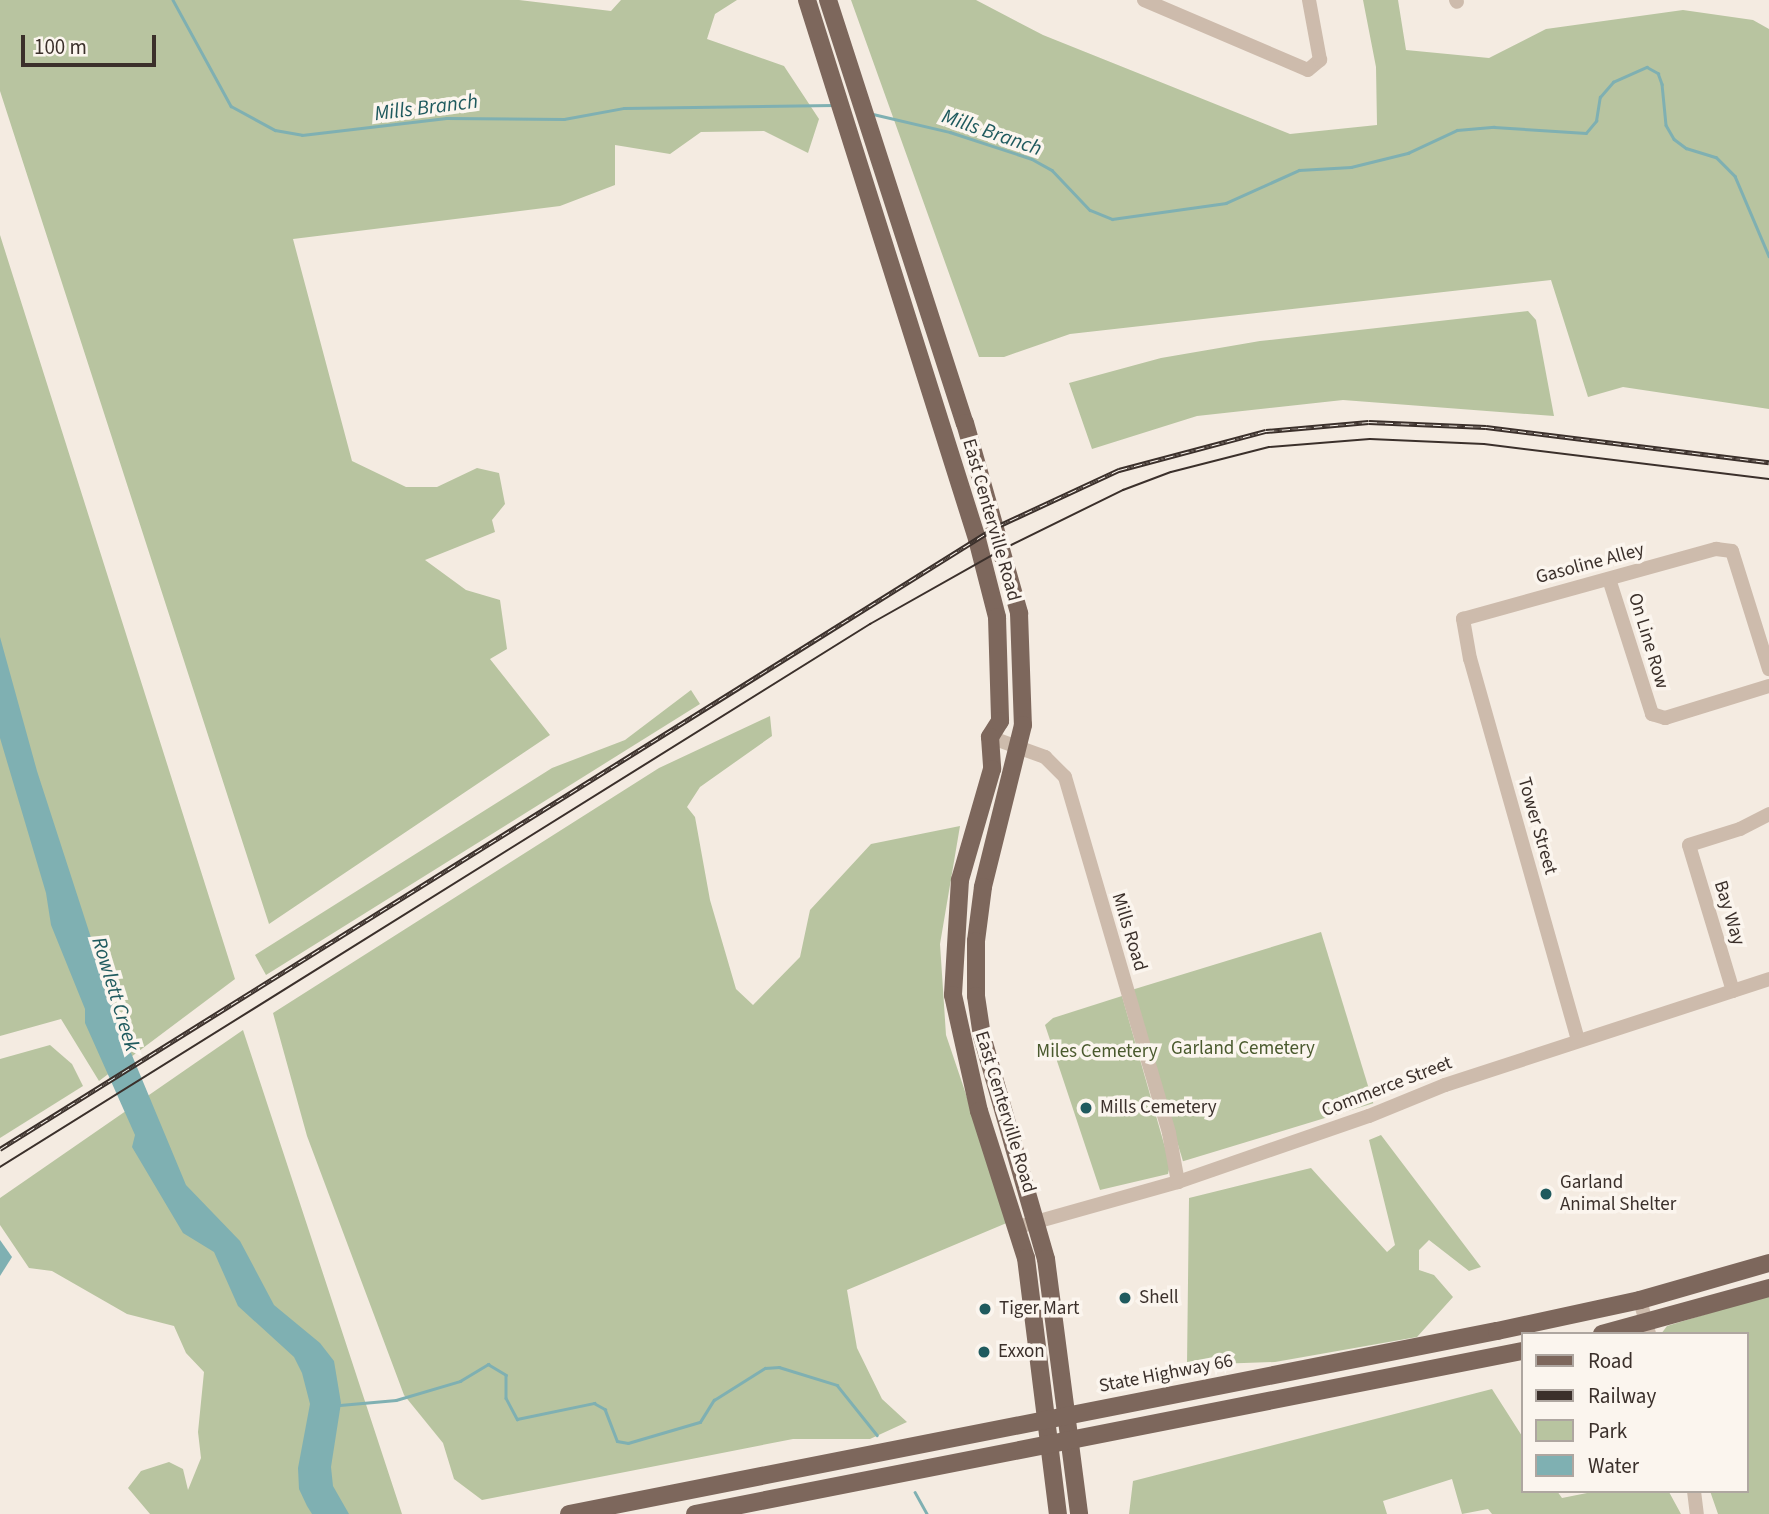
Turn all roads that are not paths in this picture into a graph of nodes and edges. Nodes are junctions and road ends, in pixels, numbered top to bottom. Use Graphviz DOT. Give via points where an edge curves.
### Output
graph roads {
  1 [pos="807,0"];
  2 [pos="828,0"];
  3 [pos="1144,0"];
  4 [pos="1308,0"];
  5 [pos="1168,5"];
  6 [pos="910,253"];
  7 [pos="889,260"];
  8 [pos="965,424"];
  9 [pos="943,430"];
  10 [pos="1609,579"];
  11 [pos="1462,623"];
  12 [pos="1022,637"];
  13 [pos="1000,645"];
  14 [pos="1769,669"];
  15 [pos="1769,686"];
  16 [pos="990,737"];
  17 [pos="1019,747"];
  18 [pos="1769,814"];
  19 [pos="1769,979"];
  20 [pos="1733,991"];
  21 [pos="1578,1040"];
  22 [pos="1178,1182"];
  23 [pos="1036,1221"];
  24 [pos="1018,1227"];
  25 [pos="1769,1263"];
  26 [pos="1769,1288"];
  27 [pos="1640,1300"];
  28 [pos="1648,1329"];
  29 [pos="1620,1332"];
  30 [pos="1520,1351"];
  31 [pos="1066,1416"];
  32 [pos="1044,1420"];
  33 [pos="1069,1440"];
  34 [pos="1046,1444"];
  35 [pos="1694,1493"];
  36 [pos="569,1514"];
  37 [pos="695,1514"];
  38 [pos="1058,1514"];
  39 [pos="1079,1514"];
  40 [pos="1697,1514"];
  1 -- 7 [label="main road, East Centerville Road"];
  2 -- 6 [label="main road, East Centerville Road"];
  3 -- 5 [label="street"];
  4 -- 5 [label="street" via="1320,60 1308,70"];
  6 -- 7 [label="main road"];
  6 -- 8 [label="main road, East Centerville Road"];
  7 -- 9 [label="main road, East Centerville Road"];
  8 -- 9 [label="main road"];
  8 -- 12 [label="main road, East Centerville Road" via="1013,585"];
  9 -- 13 [label="main road, East Centerville Road" via="983,560"];
  10 -- 11 [label="street, Gasoline Alley" via="1469,614"];
  10 -- 14 [label="street, Gasoline Alley" via="1716,550 1732,551"];
  10 -- 15 [label="street, On Line Row" via="1652,714 1665,718"];
  11 -- 21 [label="street, Tower Street"];
  12 -- 13 [label="main road"];
  12 -- 17 [label="main road, East Centerville Road"];
  13 -- 16 [label="main road, East Centerville Road" via="1000,721"];
  16 -- 17 [label="street, Mills Road"];
  16 -- 24 [label="main road, East Centerville Road" via="992,769 960,880 953,995 979,1111"];
  17 -- 22 [label="street, Mills Road" via="1045,757 1065,777 1169,1133"];
  17 -- 23 [label="main road, East Centerville Road" via="984,887 976,941 976,996 982,1036"];
  18 -- 20 [label="street, Bay Way" via="1741,829 1689,845"];
  19 -- 20 [label="street, Commerce Street"];
  20 -- 21 [label="street, Commerce Street"];
  21 -- 22 [label="street, Commerce Street"];
  22 -- 23 [label="street, Commerce Street"];
  23 -- 24 [label="street, Commerce Street"];
  23 -- 31 [label="main road, East Centerville Road" via="1046,1259"];
  24 -- 32 [label="main road, East Centerville Road" via="1030,1279"];
  25 -- 27 [label="main road, State Highway 66"];
  26 -- 28 [label="main road"];
  27 -- 28 [label="street"];
  27 -- 31 [label="main road, State Highway 66"];
  28 -- 29 [label="main road"];
  30 -- 33 [label="main road"];
  31 -- 32 [label="main road, State Highway 66"];
  31 -- 33 [label="main road, East Centerville Road"];
  32 -- 34 [label="main road, East Centerville Road"];
  32 -- 36 [label="main road, State Highway 66"];
  33 -- 34 [label="main road"];
  33 -- 39 [label="main road, East Centerville Road"];
  34 -- 37 [label="main road"];
  34 -- 38 [label="main road, East Centerville Road"];
  35 -- 40 [label="street"];
}
